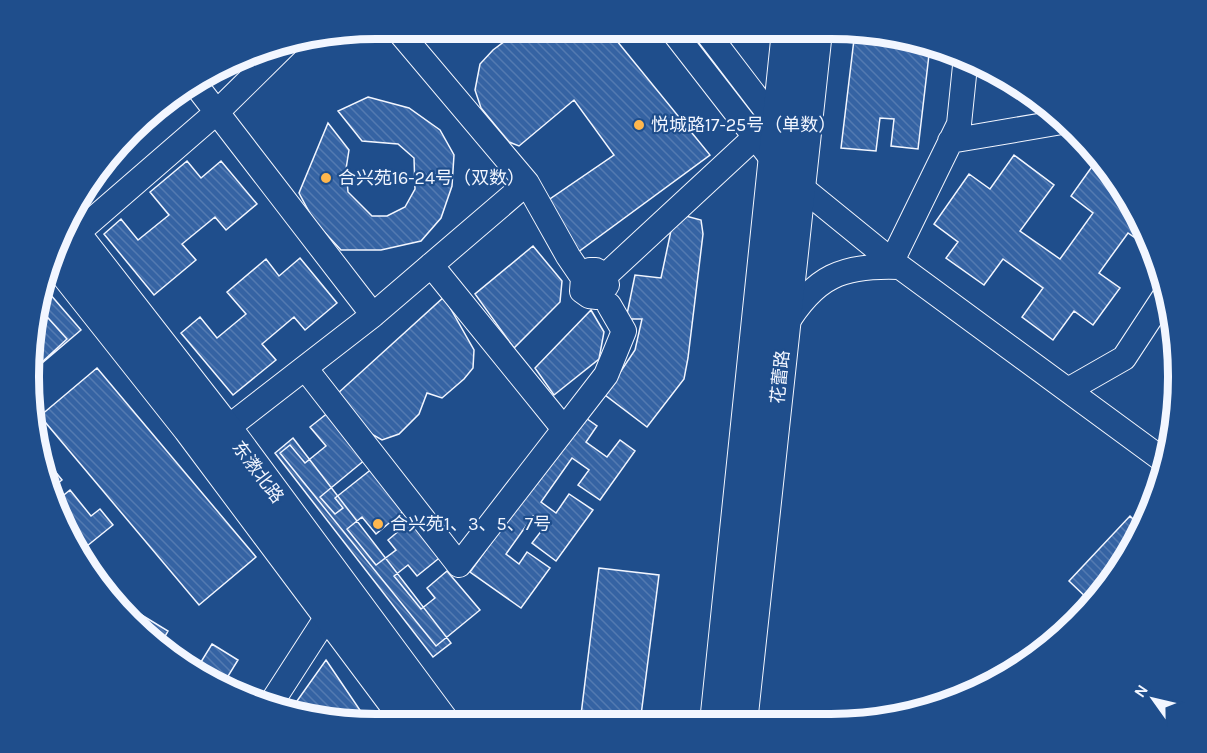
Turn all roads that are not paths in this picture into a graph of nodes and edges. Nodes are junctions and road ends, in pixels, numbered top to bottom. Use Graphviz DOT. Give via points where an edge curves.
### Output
graph roads {
  1 [pos="405,39"];
  2 [pos="680,39"];
  3 [pos="712,39"];
  4 [pos="786,39"];
  5 [pos="815,39"];
  6 [pos="275,55"];
  7 [pos="965,67"];
  8 [pos="199,89"];
  9 [pos="217,112"];
  10 [pos="1054,124"];
  11 [pos="767,134"];
  12 [pos="950,141"];
  13 [pos="776,164"];
  14 [pos="527,183"];
  15 [pos="801,186"];
  16 [pos="71,234"];
  17 [pos="67,242"];
  18 [pos="67,242"];
  19 [pos="895,264"];
  20 [pos="431,265"];
  21 [pos="602,292"];
  22 [pos="1160,303"];
  23 [pos="373,315"];
  24 [pos="785,326"];
  25 [pos="305,368"];
  26 [pos="1068,390"];
  27 [pos="226,429"];
  28 [pos="564,429"];
  29 [pos="1158,456"];
  30 [pos="330,612"];
  31 [pos="275,698"];
  32 [pos="403,714"];
  33 [pos="436,714"];
  34 [pos="717,714"];
  35 [pos="742,714"];
  1 -- 14 [label="street"];
  2 -- 11 [label="street"];
  3 -- 11 [label="street" via="760,101"];
  4 -- 11 [label="main road, 花蕾路"];
  5 -- 15 [label="main road, 花蕾路"];
  6 -- 9 [label="street"];
  7 -- 12 [label="street" via="959,124"];
  8 -- 9 [label="street"];
  9 -- 16 [label="street"];
  9 -- 23 [label="street"];
  10 -- 12 [label="street"];
  11 -- 13 [label="main road, 花蕾路"];
  11 -- 15 [label="street"];
  11 -- 21 [label="street"];
  12 -- 19 [label="street"];
  13 -- 15 [label="street"];
  13 -- 34 [label="main road, 花蕾路"];
  14 -- 20 [label="street"];
  14 -- 21 [label="street" via="568,256"];
  15 -- 19 [label="street"];
  15 -- 24 [label="main road, 花蕾路"];
  17 -- 27 [label="main road, 东漖北路"];
  18 -- 30 [label="main road, 东漖北路"];
  19 -- 24 [label="street" via="870,266 816,286 800,301"];
  19 -- 26 [label="street"];
  20 -- 23 [label="street"];
  20 -- 28 [label="street"];
  21 -- 28 [label="street" via="624,331 606,375"];
  22 -- 26 [label="street" via="1124,358"];
  23 -- 25 [label="street"];
  24 -- 35 [label="main road, 花蕾路"];
  25 -- 27 [label="street"];
  25 -- 28 [label="street" via="459,566"];
  26 -- 29 [label="street"];
  27 -- 33 [label="main road, 东漖北路"];
  30 -- 31 [label="street"];
  30 -- 32 [label="main road, 东漖北路"];
}
